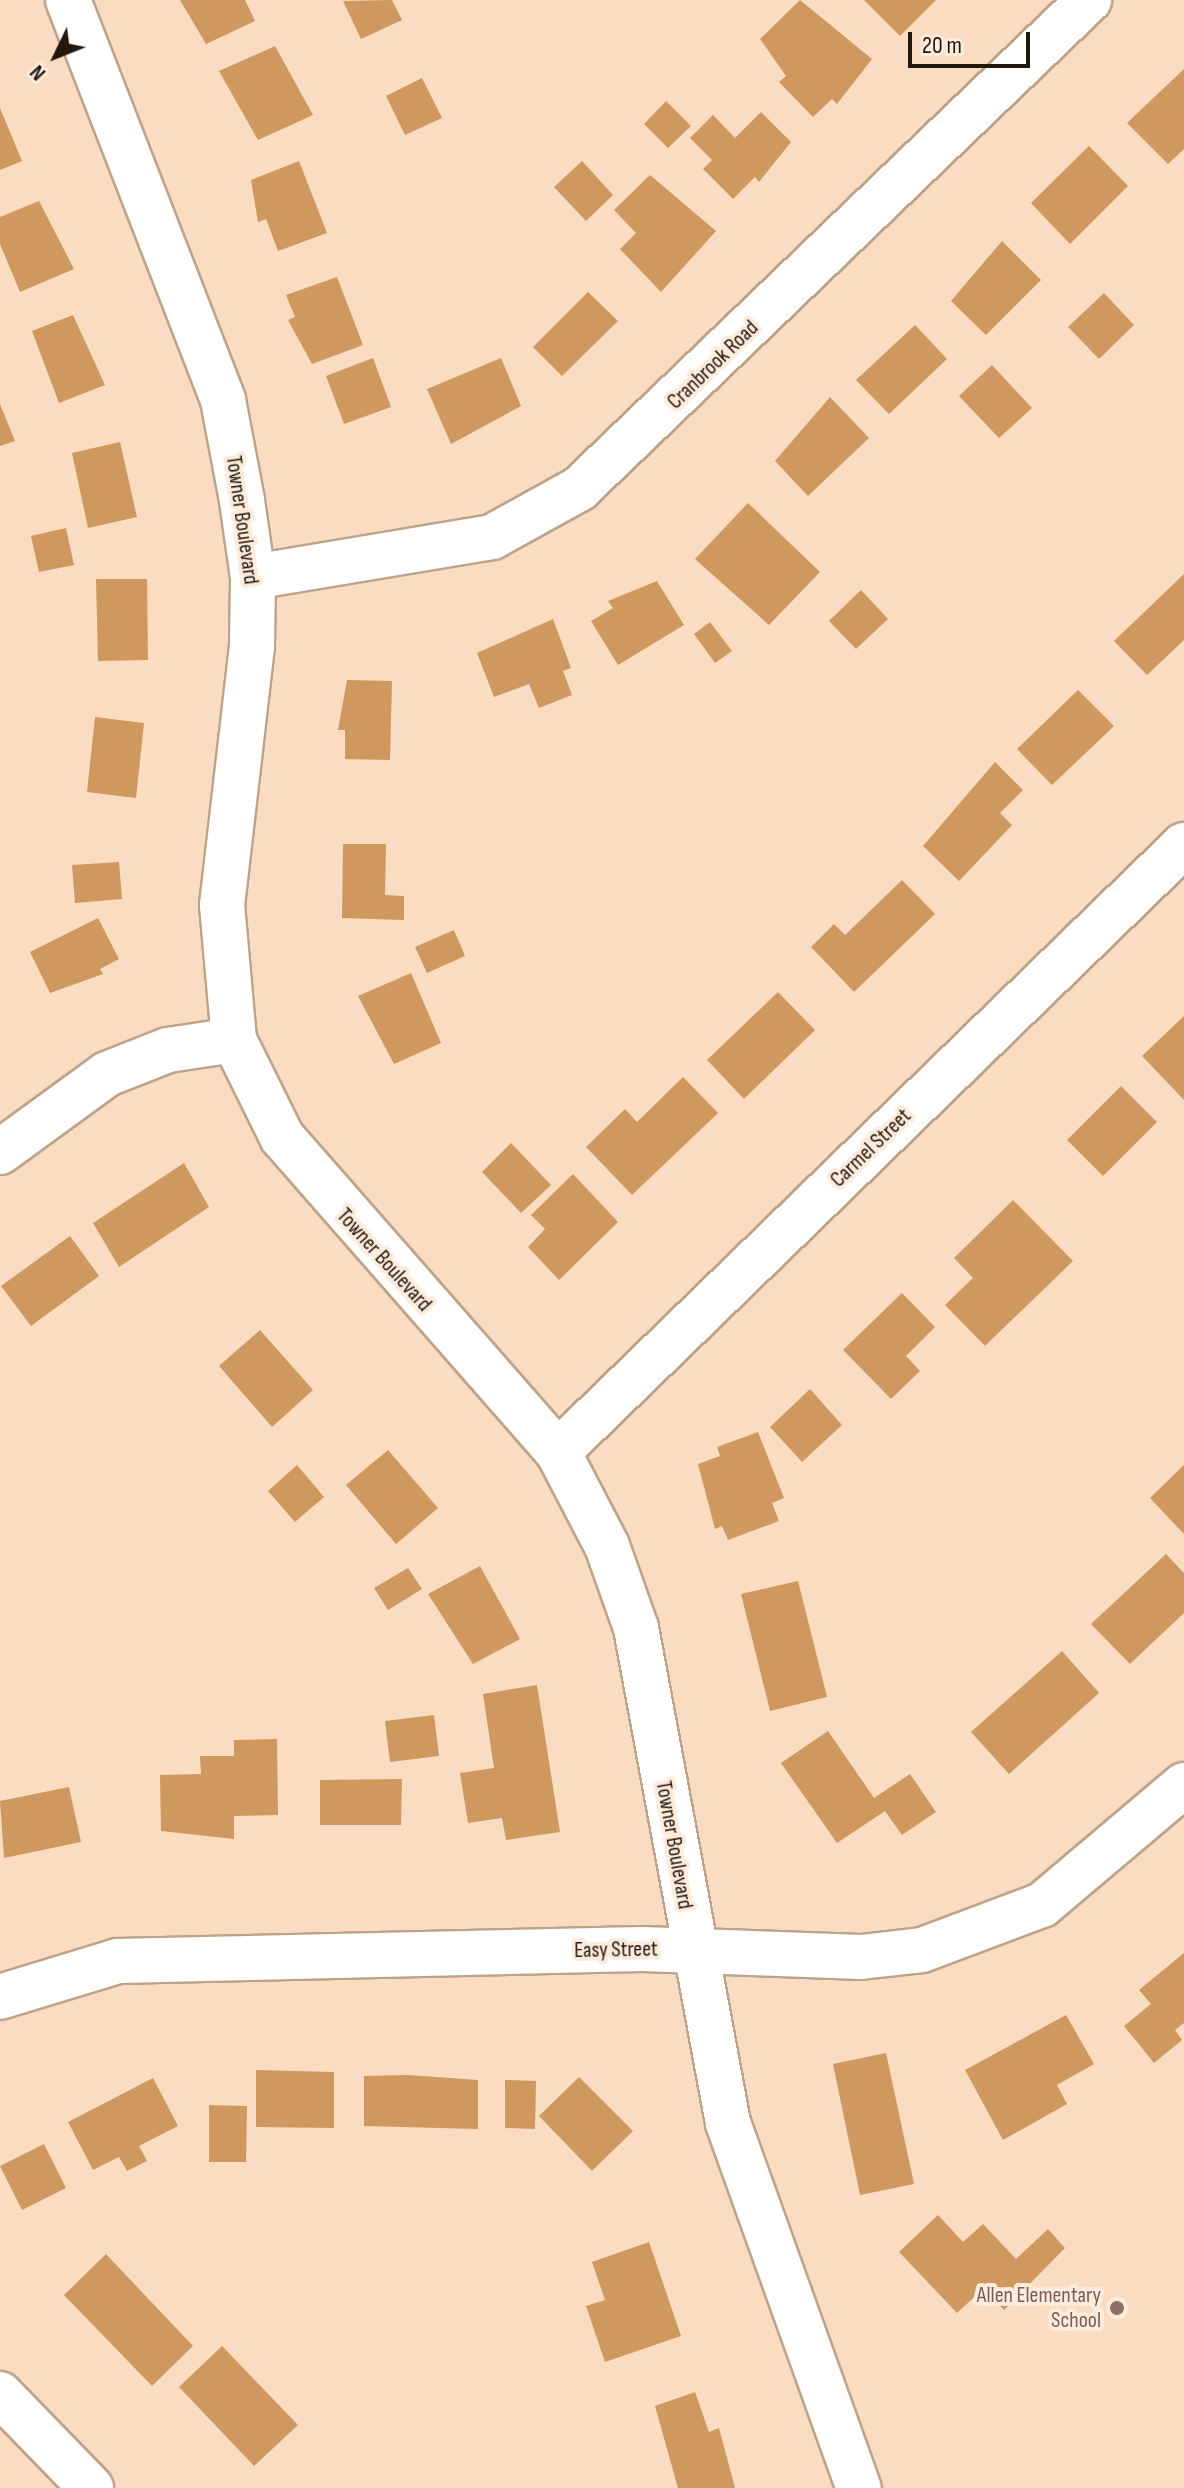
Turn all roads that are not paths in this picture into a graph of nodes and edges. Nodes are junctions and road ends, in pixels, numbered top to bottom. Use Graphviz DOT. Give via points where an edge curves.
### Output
graph roads {
  1 [pos="68,0"];
  2 [pos="1089,0"];
  3 [pos="253,577"];
  4 [pos="1184,845"];
  5 [pos="234,1040"];
  6 [pos="0,1152"];
  7 [pos="558,1452"];
  8 [pos="1184,1785"];
  9 [pos="693,1950"];
  10 [pos="0,1997"];
  11 [pos="0,2394"];
  12 [pos="91,2488"];
  13 [pos="859,2488"];
  1 -- 3 [label="street, Towner Boulevard" via="223,400"];
  2 -- 3 [label="street, Cranbrook Road" via="579,489 492,537"];
  3 -- 5 [label="street, Towner Boulevard" via="222,905"];
  4 -- 7 [label="street, Carmel Street"];
  5 -- 6 [label="street" via="168,1050 107,1074"];
  5 -- 7 [label="street, Towner Boulevard" via="282,1137 331,1201"];
  7 -- 9 [label="street, Towner Boulevard" via="607,1546 636,1628"];
  8 -- 9 [label="street, Easy Street" via="1087,1874 983,1932 861,1957"];
  9 -- 10 [label="street, Easy Street" via="118,1961"];
  9 -- 13 [label="street, Towner Boulevard" via="728,2123"];
  11 -- 12 [label="street"];
}
